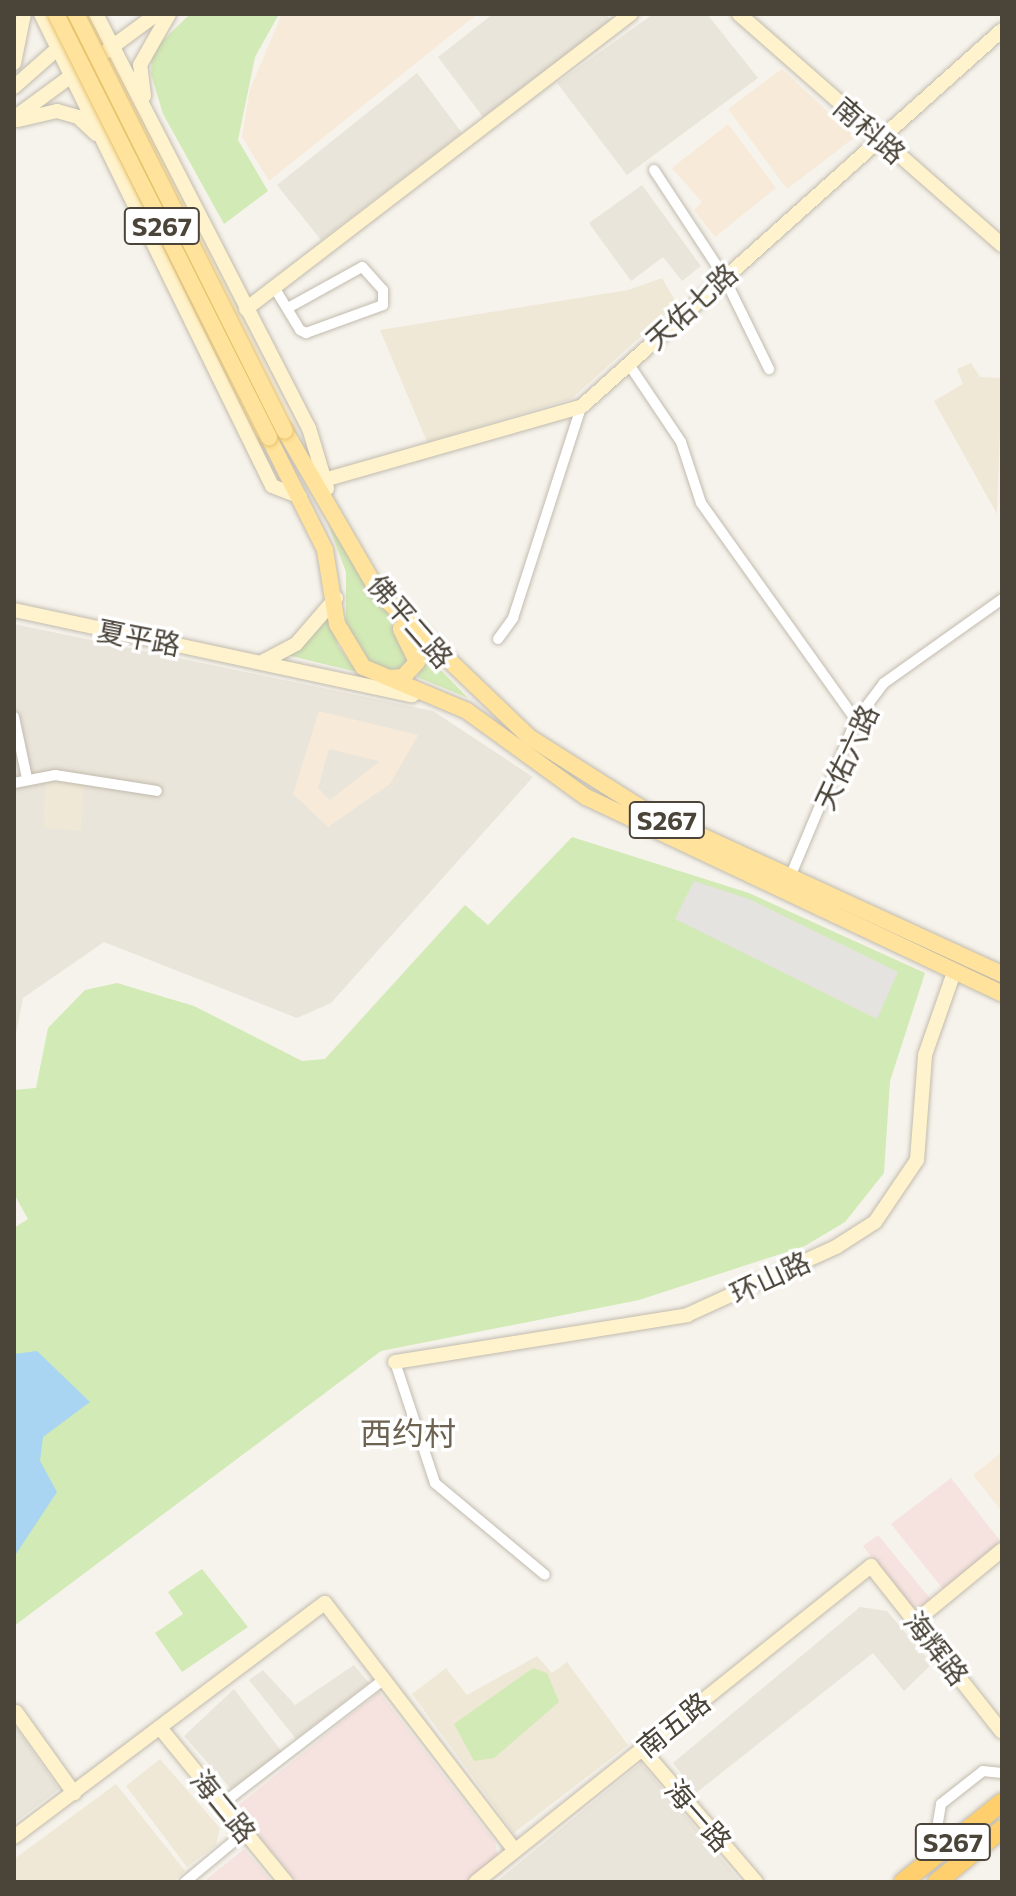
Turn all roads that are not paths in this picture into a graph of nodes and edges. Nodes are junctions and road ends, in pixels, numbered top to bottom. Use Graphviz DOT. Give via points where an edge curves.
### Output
graph roads {
  1 [pos="24,14"];
  2 [pos="41,14"];
  3 [pos="56,14"];
  4 [pos="76,14"];
  5 [pos="157,14"];
  6 [pos="169,14"];
  7 [pos="631,14"];
  8 [pos="739,14"];
  9 [pos="99,15"];
  10 [pos="1002,30"];
  11 [pos="113,47"];
  12 [pos="57,48"];
  13 [pos="14,63"];
  14 [pos="72,75"];
  15 [pos="14,87"];
  16 [pos="14,120"];
  17 [pos="150,120"];
  18 [pos="103,141"];
  19 [pos="883,141"];
  20 [pos="169,156"];
  21 [pos="654,170"];
  22 [pos="121,177"];
  23 [pos="1002,245"];
  24 [pos="723,275"];
  25 [pos="274,287"];
  26 [pos="288,308"];
  27 [pos="246,309"];
  28 [pos="628,363"];
  29 [pos="214,369"];
  30 [pos="769,369"];
  31 [pos="581,407"];
  32 [pos="269,438"];
  33 [pos="251,445"];
  34 [pos="279,459"];
  35 [pos="324,480"];
  36 [pos="300,497"];
  37 [pos="336,519"];
  38 [pos="379,593"];
  39 [pos="336,598"];
  40 [pos="1002,599"];
  41 [pos="14,610"];
  42 [pos="498,639"];
  43 [pos="264,661"];
  44 [pos="387,678"];
  45 [pos="419,691"];
  46 [pos="14,717"];
  47 [pos="856,720"];
  48 [pos="27,778"];
  49 [pos="14,783"];
  50 [pos="157,791"];
  51 [pos="790,877"];
  52 [pos="954,972"];
  53 [pos="1002,974"];
  54 [pos="1002,994"];
  55 [pos="395,1362"];
  56 [pos="1002,1550"];
  57 [pos="871,1566"];
  58 [pos="545,1575"];
  59 [pos="917,1620"];
  60 [pos="383,1680"];
  61 [pos="15,1713"];
  62 [pos="161,1729"];
  63 [pos="1002,1732"];
  64 [pos="642,1749"];
  65 [pos="1002,1773"];
  66 [pos="74,1793"];
  67 [pos="1002,1802"];
  68 [pos="222,1804"];
  69 [pos="1002,1829"];
  70 [pos="245,1832"];
  71 [pos="14,1837"];
  72 [pos="515,1851"];
  73 [pos="932,1859"];
  74 [pos="185,1882"];
  75 [pos="286,1882"];
  76 [pos="476,1882"];
  77 [pos="756,1882"];
  78 [pos="903,1882"];
  79 [pos="937,1882"];
  1 -- 13 [label="street"];
  2 -- 12 [label="street"];
  3 -- 32 [label="main road, 佛平二路 / S267, bridge"];
  4 -- 37 [label="main road, 佛平二路 / S267, bridge" via="285,431"];
  5 -- 11 [label="street"];
  6 -- 17 [label="street" via="140,65"];
  7 -- 25 [label="street"];
  8 -- 19 [label="street, 南科路"];
  9 -- 11 [label="street"];
  9 -- 12 [label="street"];
  10 -- 19 [label="street, 天佑七路"];
  11 -- 14 [label="street"];
  11 -- 17 [label="street"];
  12 -- 14 [label="street"];
  12 -- 15 [label="street"];
  14 -- 16 [label="street"];
  14 -- 18 [label="street"];
  16 -- 18 [label="street" via="57,111 78,117"];
  17 -- 20 [label="street"];
  18 -- 22 [label="street"];
  19 -- 23 [label="street, 南科路"];
  19 -- 24 [label="street, 天佑七路"];
  20 -- 22 [label="street" via="150,137 128,136 116,149"];
  20 -- 27 [label="street"];
  21 -- 24 [label="street"];
  22 -- 29 [label="street"];
  24 -- 28 [label="street, 天佑七路"];
  24 -- 30 [label="street"];
  25 -- 26 [label="street"];
  25 -- 27 [label="street"];
  26 -- 26 [label="street" via="306,333 383,305 383,290 362,267"];
  27 -- 35 [label="street" via="309,428"];
  28 -- 31 [label="street, 天佑七路"];
  28 -- 47 [label="street" via="681,442 701,503"];
  29 -- 32 [label="street"];
  29 -- 33 [label="street"];
  31 -- 35 [label="street, 天佑七路"];
  31 -- 42 [label="street" via="513,618"];
  32 -- 34 [label="main road, 佛平二路 / S267"];
  33 -- 34 [label="street"];
  33 -- 36 [label="street" via="272,486"];
  34 -- 36 [label="main road, 佛平二路 / S267"];
  35 -- 37 [label="street"];
  36 -- 39 [label="main road, 佛平二路 / S267" via="333,571"];
  37 -- 38 [label="main road, 佛平二路 / S267"];
  38 -- 44 [label="main road" via="417,654 414,668"];
  38 -- 51 [label="main road, 佛平二路 / S267" via="529,737 643,809"];
  39 -- 43 [label="street" via="296,644"];
  39 -- 44 [label="main road, 佛平二路" via="346,647"];
  40 -- 47 [label="street, 天佑六路" via="908,663"];
  41 -- 43 [label="street, 夏平路"];
  43 -- 45 [label="street, 夏平路" via="412,695"];
  44 -- 45 [label="main road, 佛平二路"];
  45 -- 52 [label="main road, 佛平二路" via="467,711 586,797"];
  46 -- 48 [label="street"];
  47 -- 51 [label="street, 天佑六路"];
  48 -- 49 [label="street"];
  48 -- 50 [label="street" via="55,775"];
  51 -- 53 [label="main road, 佛平二路 / S267"];
  52 -- 54 [label="main road, 佛平二路"];
  52 -- 55 [label="street, 环山路" via="925,1055 917,1160 875,1222 687,1315"];
  55 -- 58 [label="street" via="435,1483"];
  56 -- 59 [label="street"];
  57 -- 59 [label="street, 海辉路"];
  57 -- 64 [label="street, 南五路"];
  59 -- 63 [label="street, 海辉路"];
  60 -- 62 [label="street" via="325,1603"];
  60 -- 68 [label="street"];
  60 -- 72 [label="street"];
  61 -- 66 [label="street"];
  62 -- 66 [label="street"];
  62 -- 68 [label="street, 海二路"];
  64 -- 72 [label="street, 南五路"];
  64 -- 77 [label="street, 海一路"];
  65 -- 73 [label="street" via="983,1771 941,1804"];
  66 -- 71 [label="street"];
  67 -- 73 [label="highway, S267"];
  68 -- 70 [label="street, 海二路"];
  69 -- 79 [label="highway, S267"];
  70 -- 74 [label="street"];
  70 -- 75 [label="street, 海二路"];
  72 -- 76 [label="street, 南五路"];
  73 -- 78 [label="highway, S267"];
}
